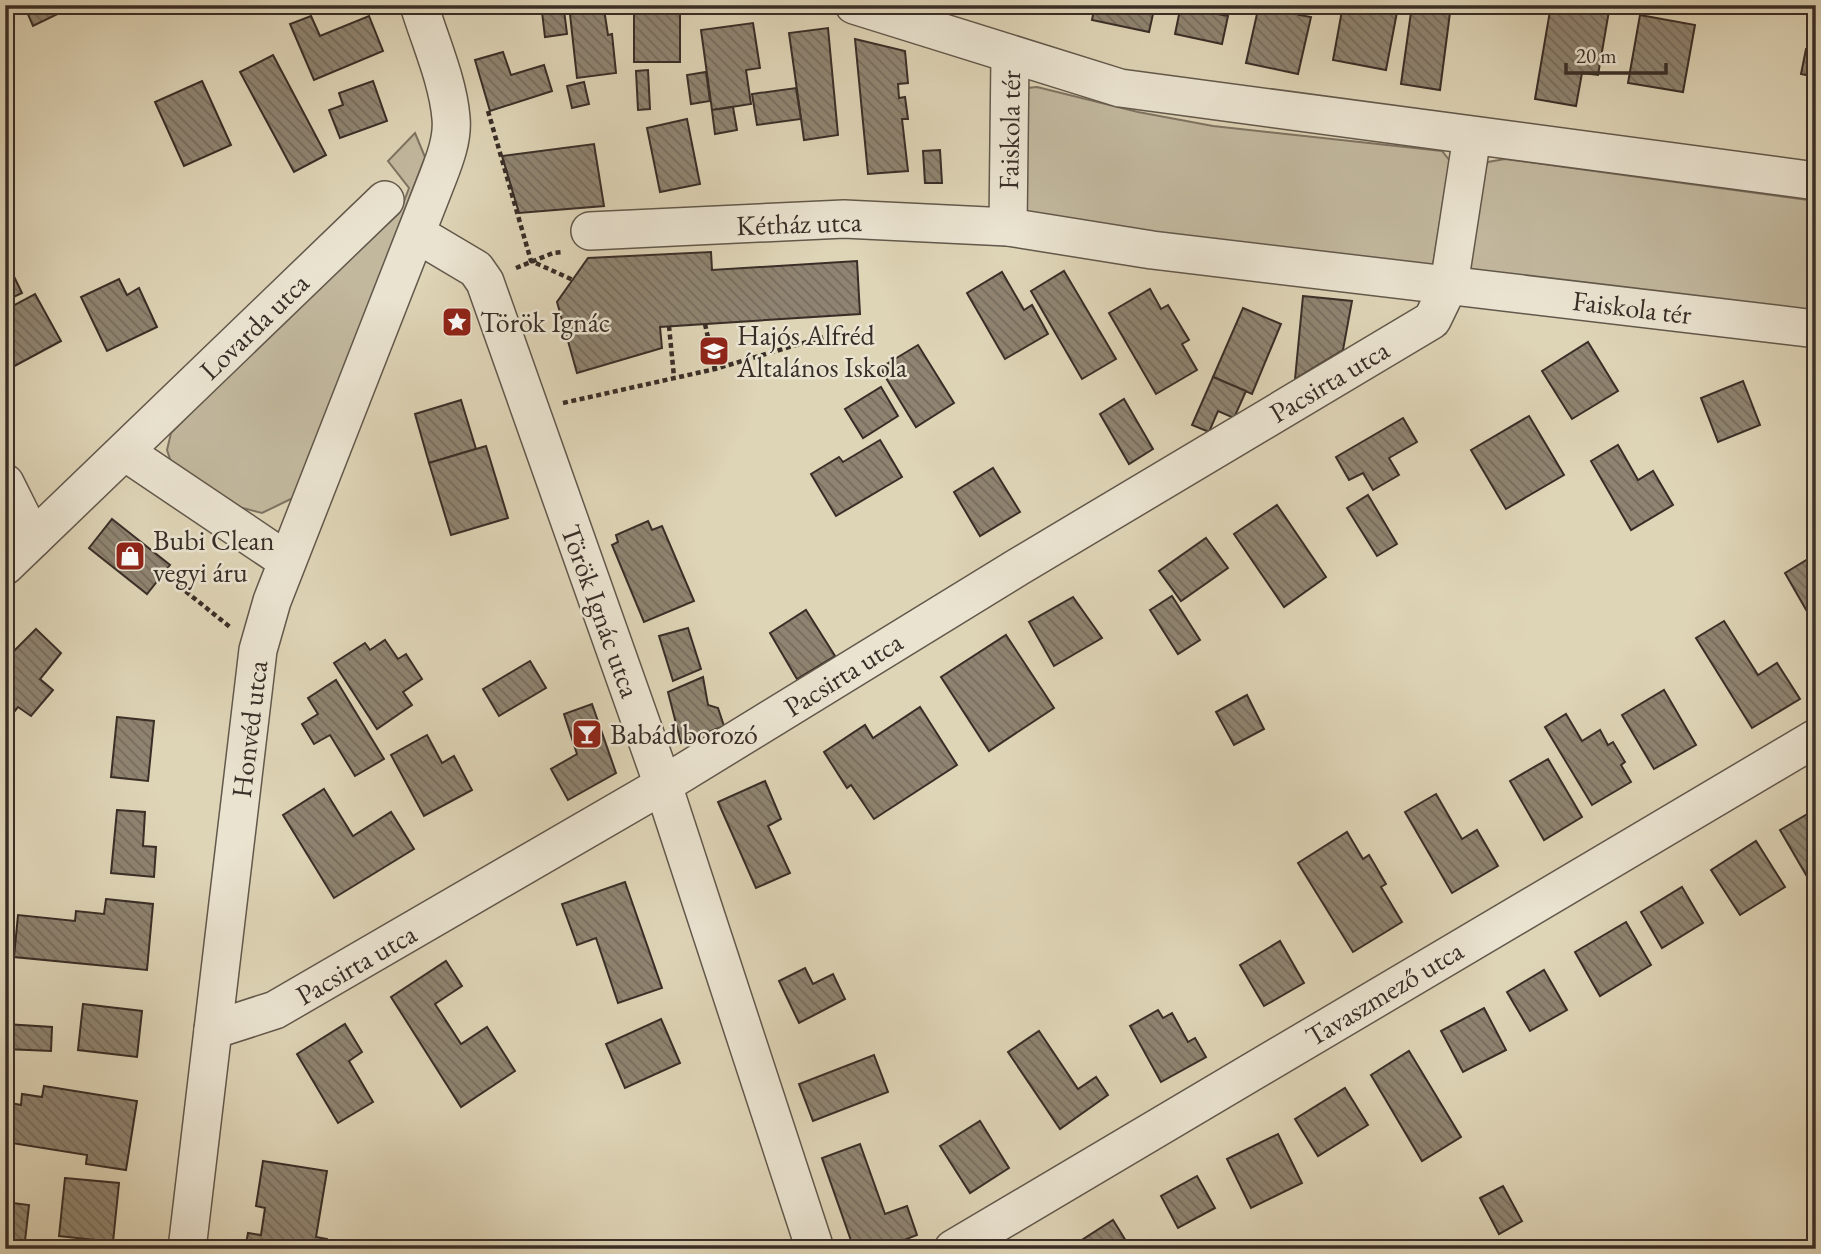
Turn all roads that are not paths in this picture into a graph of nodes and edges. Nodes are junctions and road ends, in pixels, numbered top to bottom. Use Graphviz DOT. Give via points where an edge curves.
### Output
graph roads {
  1 [pos="419,5"];
  2 [pos="854,5"];
  3 [pos="1010,57"];
  4 [pos="1472,136"];
  5 [pos="1816,181"];
  6 [pos="385,200"];
  7 [pos="1007,227"];
  8 [pos="590,231"];
  9 [pos="416,234"];
  10 [pos="1449,285"];
  11 [pos="1816,329"];
  12 [pos="125,452"];
  13 [pos="5,483"];
  14 [pos="33,539"];
  15 [pos="287,561"];
  16 [pos="5,566"];
  17 [pos="1816,738"];
  18 [pos="663,785"];
  19 [pos="213,1030"];
  20 [pos="187,1249"];
  21 [pos="815,1249"];
  22 [pos="953,1249"];
  1 -- 9 [label="street" via="451,118 446,153"];
  2 -- 3 [label="street"];
  3 -- 4 [label="street, Faiskola tér" via="1169,97"];
  3 -- 7 [label="street, Faiskola tér"];
  4 -- 5 [label="street, Faiskola tér"];
  4 -- 10 [label="street"];
  6 -- 12 [label="street, Lovarda utca"];
  7 -- 8 [label="street, Kétház utca" via="844,219"];
  7 -- 10 [label="street, Faiskola tér" via="1152,250"];
  9 -- 15 [label="street, Honvéd utca"];
  9 -- 18 [label="street, Török Ignác utca" via="476,269 485,282"];
  10 -- 11 [label="street, Faiskola tér"];
  10 -- 18 [label="street, Pacsirta utca" via="1432,320"];
  12 -- 14 [label="street, Lovarda utca"];
  12 -- 15 [label="street"];
  13 -- 14 [label="street"];
  14 -- 16 [label="street, Lovarda utca"];
  15 -- 19 [label="street, Honvéd utca" via="258,650"];
  17 -- 22 [label="street, Tavaszmező utca"];
  18 -- 19 [label="street, Pacsirta utca" via="275,1010"];
  18 -- 21 [label="street, Török Ignác utca"];
  19 -- 20 [label="street, Honvéd utca"];
}
